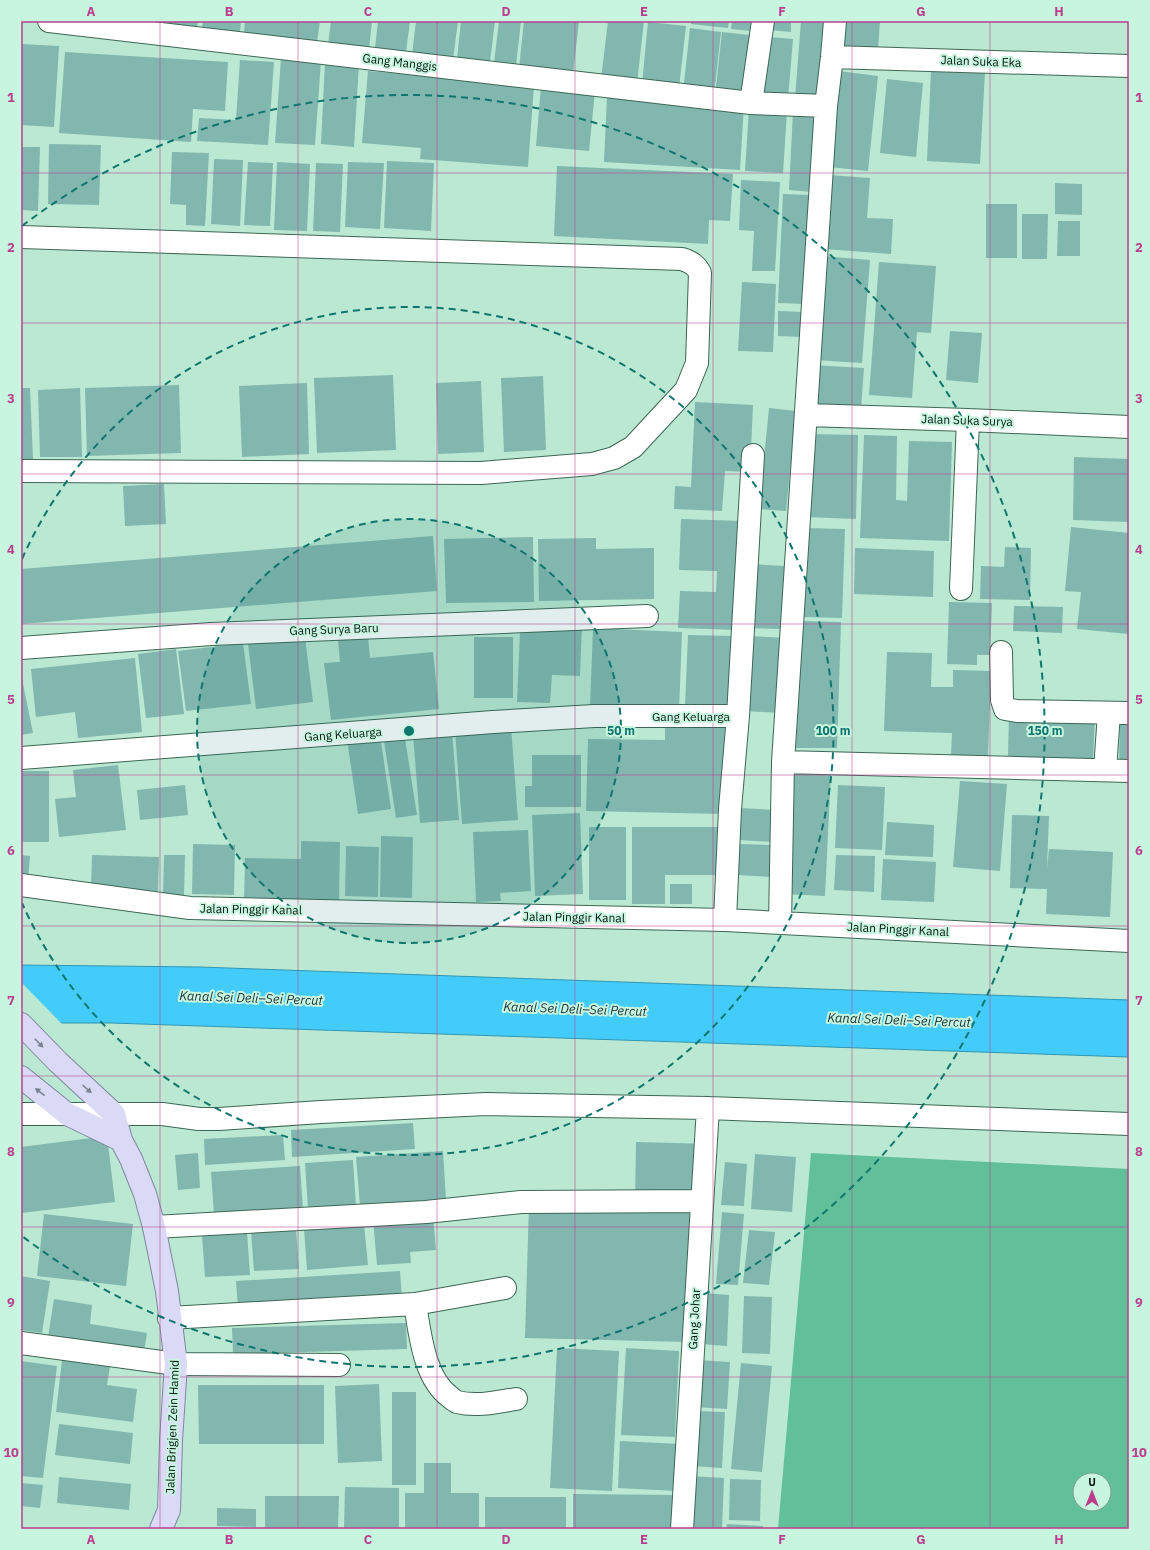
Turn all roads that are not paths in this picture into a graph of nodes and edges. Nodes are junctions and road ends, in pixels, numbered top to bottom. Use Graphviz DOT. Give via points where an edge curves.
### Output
graph roads {
  1 [pos="49,21"];
  2 [pos="763,21"];
  3 [pos="835,21"];
  4 [pos="832,57"];
  5 [pos="1129,66"];
  6 [pos="752,103"];
  7 [pos="826,106"];
  8 [pos="21,237"];
  9 [pos="806,415"];
  10 [pos="968,420"];
  11 [pos="1129,427"];
  12 [pos="753,455"];
  13 [pos="21,471"];
  14 [pos="961,589"];
  15 [pos="647,616"];
  16 [pos="21,648"];
  17 [pos="1000,652"];
  18 [pos="1119,713"];
  19 [pos="738,716"];
  20 [pos="21,758"];
  21 [pos="782,762"];
  22 [pos="1105,770"];
  23 [pos="1129,770"];
  24 [pos="21,886"];
  25 [pos="725,920"];
  26 [pos="780,923"];
  27 [pos="1129,941"];
  28 [pos="21,1024"];
  29 [pos="21,1077"];
  30 [pos="708,1108"];
  31 [pos="21,1114"];
  32 [pos="67,1114"];
  33 [pos="114,1114"];
  34 [pos="1129,1124"];
  35 [pos="121,1140"];
  36 [pos="701,1201"];
  37 [pos="154,1227"];
  38 [pos="505,1288"];
  39 [pos="415,1304"];
  40 [pos="169,1318"];
  41 [pos="21,1343"];
  42 [pos="176,1364"];
  43 [pos="339,1365"];
  44 [pos="516,1399"];
  45 [pos="161,1529"];
  46 [pos="682,1529"];
  1 -- 6 [label="street, Gang Manggis"];
  2 -- 6 [label="street"];
  3 -- 4 [label="street"];
  4 -- 5 [label="street, Jalan Suka Eka"];
  4 -- 7 [label="street"];
  6 -- 7 [label="street, Gang Manggis"];
  7 -- 9 [label="street"];
  8 -- 13 [label="street" via="682,259 697,267 700,273 697,363 686,390 633,447 614,458 592,464 481,473"];
  9 -- 10 [label="street, Jalan Suka Surya"];
  9 -- 21 [label="street"];
  10 -- 11 [label="street, Jalan Suka Surya"];
  10 -- 14 [label="street"];
  12 -- 19 [label="street"];
  15 -- 16 [label="street, Gang Surya Baru" via="211,634"];
  17 -- 18 [label="street" via="1002,700 1005,709"];
  18 -- 22 [label="street"];
  19 -- 20 [label="street, Gang Keluarga" via="579,717"];
  19 -- 25 [label="street" via="730,809"];
  21 -- 22 [label="street"];
  21 -- 26 [label="street"];
  22 -- 23 [label="street"];
  24 -- 25 [label="street, Jalan Pinggir Kanal" via="190,908"];
  25 -- 26 [label="street, Jalan Pinggir Kanal"];
  26 -- 27 [label="street, Jalan Pinggir Kanal"];
  28 -- 33 [label="main road, one-way"];
  32 -- 29 [label="main road, one-way"];
  30 -- 33 [label="street" via="486,1104 219,1119 162,1114"];
  30 -- 34 [label="street"];
  30 -- 36 [label="street, Gang Johar"];
  31 -- 32 [label="street"];
  32 -- 33 [label="street"];
  32 -- 35 [label="main road"];
  33 -- 35 [label="main road, Jalan Brigjen Zein Hamid"];
  35 -- 37 [label="main road, Jalan Brigjen Zein Hamid" via="145,1194"];
  36 -- 37 [label="street" via="521,1202 426,1212"];
  36 -- 46 [label="street, Gang Johar"];
  37 -- 40 [label="main road, Jalan Brigjen Zein Hamid" via="167,1291"];
  38 -- 39 [label="street"];
  39 -- 40 [label="street"];
  39 -- 44 [label="street" via="427,1362 441,1390 456,1402 480,1404"];
  40 -- 42 [label="main road, Jalan Brigjen Zein Hamid"];
  41 -- 42 [label="street"];
  42 -- 43 [label="street"];
  42 -- 45 [label="main road, Jalan Brigjen Zein Hamid" via="169,1510"];
}
